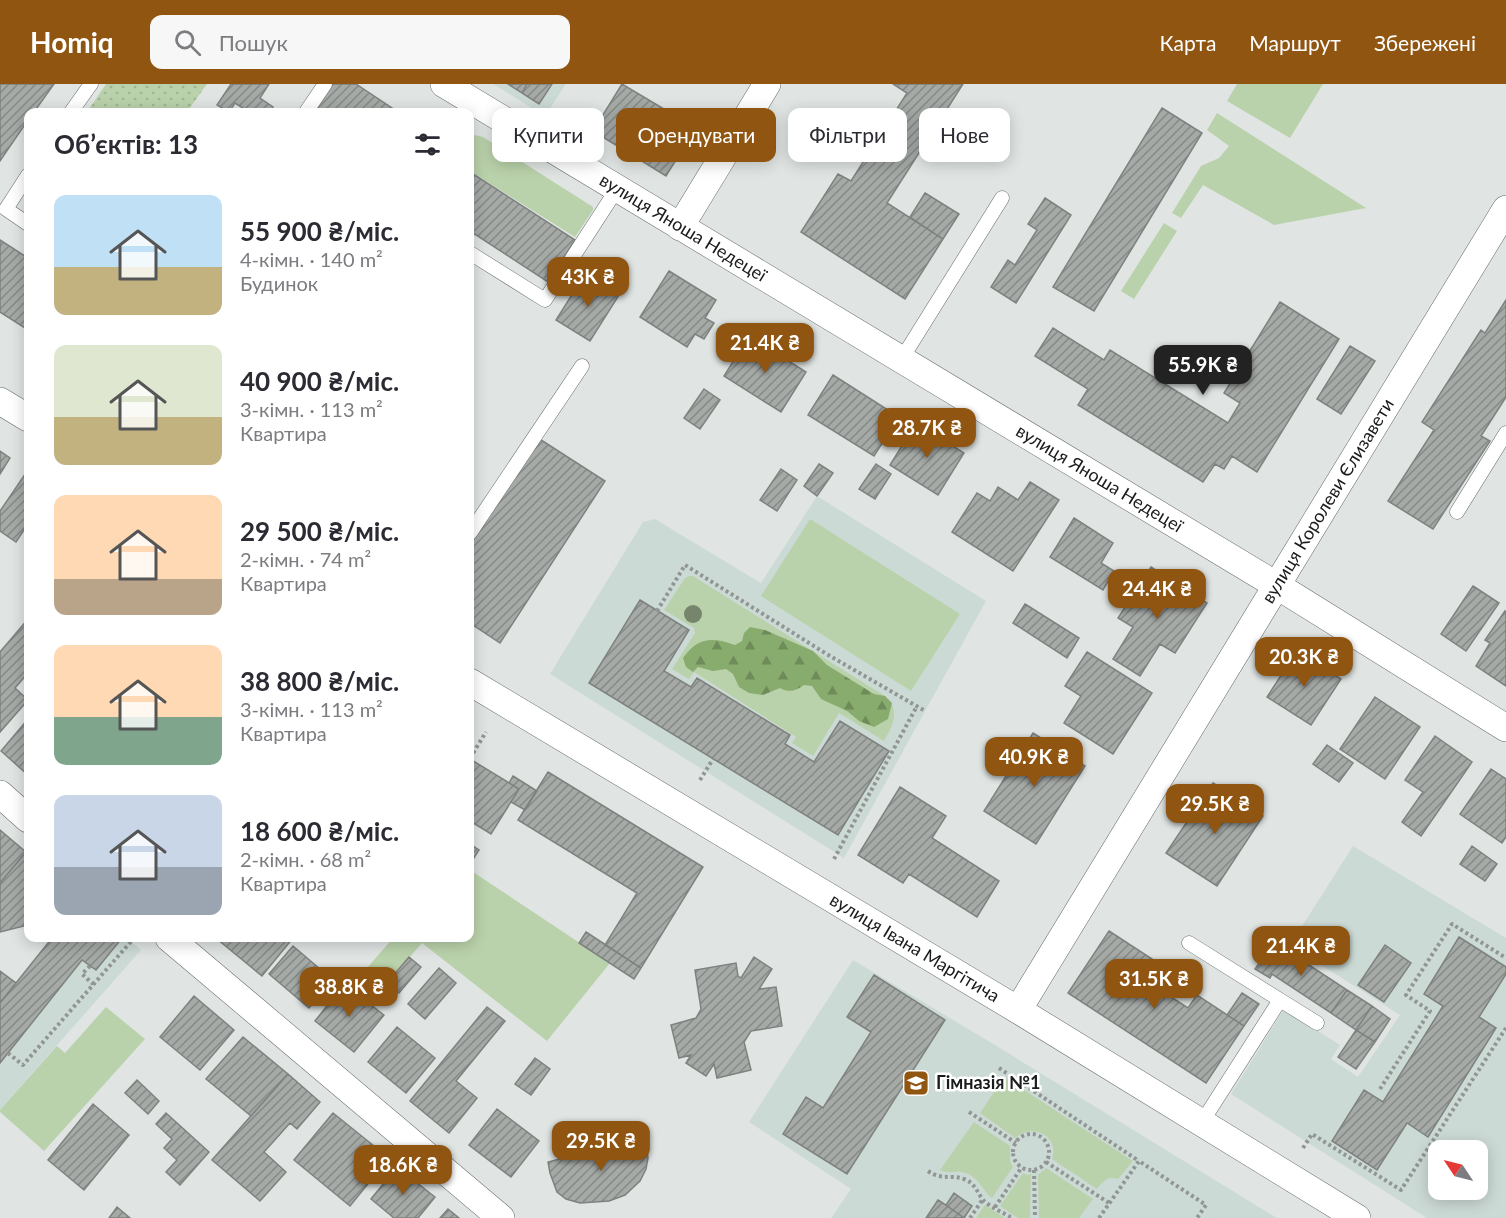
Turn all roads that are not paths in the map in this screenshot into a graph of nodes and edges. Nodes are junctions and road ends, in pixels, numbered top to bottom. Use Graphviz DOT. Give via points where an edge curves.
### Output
graph roads {
  1 [pos="91,84"];
  2 [pos="325,84"];
  3 [pos="444,84"];
  4 [pos="767,84"];
  5 [pos="74,108"];
  6 [pos="309,108"];
  7 [pos="24,181"];
  8 [pos="617,189"];
  9 [pos="1002,198"];
  10 [pos="1506,209"];
  11 [pos="24,221"];
  12 [pos="680,227"];
  13 [pos="474,256"];
  14 [pos="901,360"];
  15 [pos="582,366"];
  16 [pos="0,401"];
  17 [pos="24,416"];
  18 [pos="1506,433"];
  19 [pos="1457,512"];
  20 [pos="474,527"];
  21 [pos="1276,585"];
  22 [pos="474,684"];
  23 [pos="1506,728"];
  24 [pos="0,794"];
  25 [pos="24,815"];
  26 [pos="174,942"];
  27 [pos="1189,944"];
  28 [pos="1280,1000"];
  29 [pos="1018,1010"];
  30 [pos="1317,1023"];
  31 [pos="1202,1122"];
  32 [pos="501,1218"];
  33 [pos="1357,1218"];
  1 -- 5 [label="lane"];
  2 -- 6 [label="lane"];
  3 -- 8 [label="street, вулиця Яноша Недецеї"];
  4 -- 12 [label="street"];
  7 -- 11 [label="lane" via="6,209"];
  8 -- 12 [label="street, вулиця Яноша Недецеї"];
  8 -- 13 [label="lane" via="545,300"];
  9 -- 14 [label="lane"];
  10 -- 21 [label="street, вулиця Королеви Єлизавети"];
  12 -- 14 [label="street, вулиця Яноша Недецеї"];
  14 -- 21 [label="street, вулиця Яноша Недецеї"];
  15 -- 20 [label="lane"];
  16 -- 17 [label="street"];
  18 -- 19 [label="lane"];
  21 -- 23 [label="street, вулиця Яноша Недецеї"];
  21 -- 29 [label="street, вулиця Королеви Єлизавети"];
  22 -- 29 [label="street, вулиця Івана Маргітича"];
  24 -- 25 [label="street"];
  26 -- 32 [label="street"];
  27 -- 28 [label="lane"];
  28 -- 30 [label="lane"];
  28 -- 31 [label="lane"];
  29 -- 31 [label="street, вулиця Івана Маргітича"];
  31 -- 33 [label="street, вулиця Івана Маргітича"];
}
